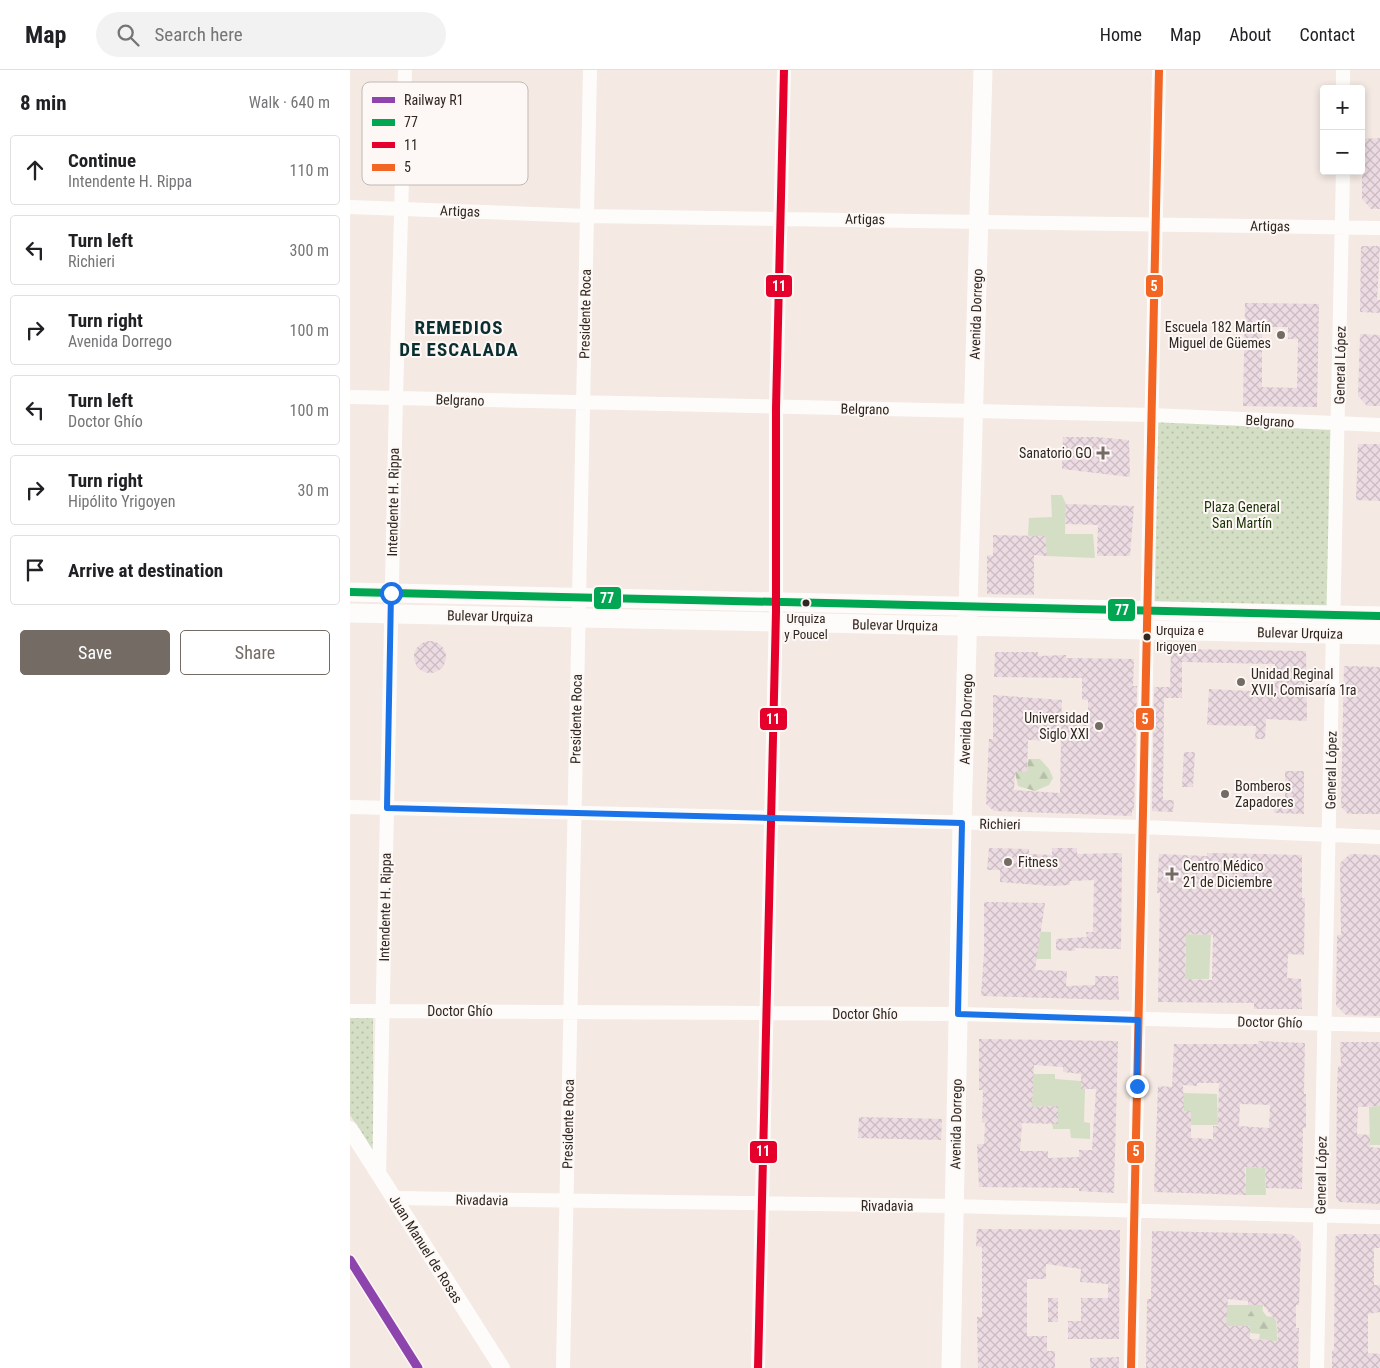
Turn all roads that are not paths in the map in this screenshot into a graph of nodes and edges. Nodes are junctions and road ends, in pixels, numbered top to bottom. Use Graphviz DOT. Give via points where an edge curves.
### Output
graph roads {
  1 [pos="590,70"];
  2 [pos="784,70"];
  3 [pos="983,70"];
  4 [pos="1159,70"];
  5 [pos="1343,70"];
  6 [pos="1343,85"];
  7 [pos="1343,175"];
  8 [pos="401,185"];
  9 [pos="350,208"];
  10 [pos="400,209"];
  11 [pos="587,216"];
  12 [pos="780,218"];
  13 [pos="979,222"];
  14 [pos="1154,225"];
  15 [pos="1343,227"];
  16 [pos="1380,228"];
  17 [pos="350,397"];
  18 [pos="396,398"];
  19 [pos="583,403"];
  20 [pos="776,408"];
  21 [pos="974,410"];
  22 [pos="1151,414"];
  23 [pos="1339,424"];
  24 [pos="1380,425"];
  25 [pos="350,592"];
  26 [pos="391,593"];
  27 [pos="579,598"];
  28 [pos="776,602"];
  29 [pos="969,607"];
  30 [pos="1146,611"];
  31 [pos="350,613"];
  32 [pos="391,614"];
  33 [pos="1334,615"];
  34 [pos="1380,616"];
  35 [pos="578,618"];
  36 [pos="776,622"];
  37 [pos="968,626"];
  38 [pos="1146,630"];
  39 [pos="1334,634"];
  40 [pos="1380,635"];
  41 [pos="350,807"];
  42 [pos="387,808"];
  43 [pos="574,813"];
  44 [pos="771,818"];
  45 [pos="962,823"];
  46 [pos="1142,827"];
  47 [pos="1329,835"];
  48 [pos="1380,837"];
  49 [pos="350,1011"];
  50 [pos="383,1011"];
  51 [pos="570,1011"];
  52 [pos="765,1013"];
  53 [pos="958,1014"];
  54 [pos="1138,1020"];
  55 [pos="1324,1023"];
  56 [pos="1380,1024"];
  57 [pos="350,1129"];
  58 [pos="379,1175"];
  59 [pos="394,1198"];
  60 [pos="566,1201"];
  61 [pos="762,1205"];
  62 [pos="954,1206"];
  63 [pos="1134,1212"];
  64 [pos="1320,1216"];
  65 [pos="1380,1217"];
  66 [pos="502,1368"];
  67 [pos="563,1368"];
  68 [pos="758,1368"];
  69 [pos="951,1368"];
  70 [pos="1131,1368"];
  71 [pos="1317,1368"];
  1 -- 11 [label="street, Presidente Roca"];
  2 -- 12 [label="street"];
  3 -- 13 [label="main road, Avenida Dorrego"];
  4 -- 14 [label="street"];
  5 -- 6 [label="street"];
  7 -- 15 [label="street, General López"];
  8 -- 10 [label="street, Intendente H. Rippa"];
  9 -- 10 [label="street, Artigas"];
  10 -- 11 [label="street, Artigas"];
  10 -- 18 [label="street, Intendente H. Rippa"];
  11 -- 12 [label="street, Artigas"];
  11 -- 19 [label="street, Presidente Roca"];
  12 -- 13 [label="street, Artigas"];
  12 -- 20 [label="street"];
  13 -- 14 [label="street, Artigas"];
  13 -- 21 [label="main road, Avenida Dorrego"];
  14 -- 15 [label="street, Artigas"];
  14 -- 22 [label="street"];
  15 -- 16 [label="street, Artigas"];
  15 -- 23 [label="street, General López"];
  17 -- 18 [label="street, Belgrano"];
  18 -- 19 [label="street, Belgrano"];
  18 -- 26 [label="street, Intendente H. Rippa"];
  19 -- 20 [label="street, Belgrano"];
  19 -- 27 [label="street, Presidente Roca"];
  20 -- 21 [label="street, Belgrano"];
  20 -- 28 [label="street"];
  21 -- 22 [label="street, Belgrano"];
  21 -- 29 [label="main road, Avenida Dorrego"];
  22 -- 23 [label="street, Belgrano"];
  22 -- 30 [label="street"];
  23 -- 24 [label="street, Belgrano"];
  23 -- 33 [label="street, General López"];
  25 -- 26 [label="main road, Bulevar Urquiza"];
  26 -- 27 [label="main road, Bulevar Urquiza"];
  26 -- 32 [label="street, Intendente H. Rippa"];
  27 -- 28 [label="main road, Bulevar Urquiza"];
  27 -- 35 [label="street, Presidente Roca"];
  28 -- 29 [label="main road, Bulevar Urquiza"];
  28 -- 36 [label="street"];
  29 -- 30 [label="main road, Bulevar Urquiza"];
  29 -- 37 [label="main road, Avenida Dorrego"];
  30 -- 33 [label="main road, Bulevar Urquiza"];
  30 -- 38 [label="street"];
  31 -- 32 [label="main road, Bulevar Urquiza"];
  32 -- 35 [label="main road, Bulevar Urquiza"];
  32 -- 42 [label="street, Intendente H. Rippa"];
  33 -- 34 [label="main road, Bulevar Urquiza"];
  33 -- 39 [label="street, General López"];
  35 -- 36 [label="main road, Bulevar Urquiza"];
  35 -- 43 [label="street, Presidente Roca"];
  36 -- 37 [label="main road, Bulevar Urquiza"];
  36 -- 44 [label="street"];
  37 -- 38 [label="main road, Bulevar Urquiza"];
  37 -- 45 [label="main road, Avenida Dorrego"];
  38 -- 39 [label="main road, Bulevar Urquiza"];
  38 -- 46 [label="street"];
  39 -- 40 [label="main road, Bulevar Urquiza"];
  39 -- 47 [label="street, General López"];
  41 -- 42 [label="street, Richieri"];
  42 -- 43 [label="street, Richieri"];
  42 -- 50 [label="street, Intendente H. Rippa"];
  43 -- 44 [label="street, Richieri"];
  43 -- 51 [label="street, Presidente Roca"];
  44 -- 45 [label="street, Richieri"];
  44 -- 52 [label="street"];
  45 -- 46 [label="street, Richieri"];
  45 -- 53 [label="main road, Avenida Dorrego"];
  46 -- 47 [label="street, Richieri"];
  46 -- 54 [label="street"];
  47 -- 48 [label="street, Richieri"];
  47 -- 55 [label="street, General López"];
  49 -- 50 [label="street, Doctor Ghío"];
  50 -- 51 [label="street, Doctor Ghío"];
  50 -- 58 [label="street, Intendente H. Rippa"];
  51 -- 52 [label="street, Doctor Ghío"];
  51 -- 60 [label="street, Presidente Roca"];
  52 -- 53 [label="street, Doctor Ghío"];
  52 -- 61 [label="street"];
  53 -- 54 [label="street, Doctor Ghío"];
  53 -- 62 [label="main road, Avenida Dorrego"];
  54 -- 55 [label="street, Doctor Ghío"];
  54 -- 63 [label="street"];
  55 -- 56 [label="street, Doctor Ghío"];
  55 -- 64 [label="street, General López"];
  57 -- 58 [label="street, Juan Manuel de Rosas"];
  58 -- 59 [label="street, Juan Manuel de Rosas"];
  59 -- 60 [label="street, Rivadavia"];
  59 -- 66 [label="street, Juan Manuel de Rosas"];
  60 -- 61 [label="street, Rivadavia"];
  60 -- 67 [label="street, Presidente Roca"];
  61 -- 62 [label="street, Rivadavia"];
  61 -- 68 [label="street"];
  62 -- 63 [label="street, Rivadavia"];
  62 -- 69 [label="main road, Avenida Dorrego"];
  63 -- 64 [label="street, Rivadavia"];
  63 -- 70 [label="street"];
  64 -- 65 [label="street, Rivadavia"];
  64 -- 71 [label="street, General López"];
}
